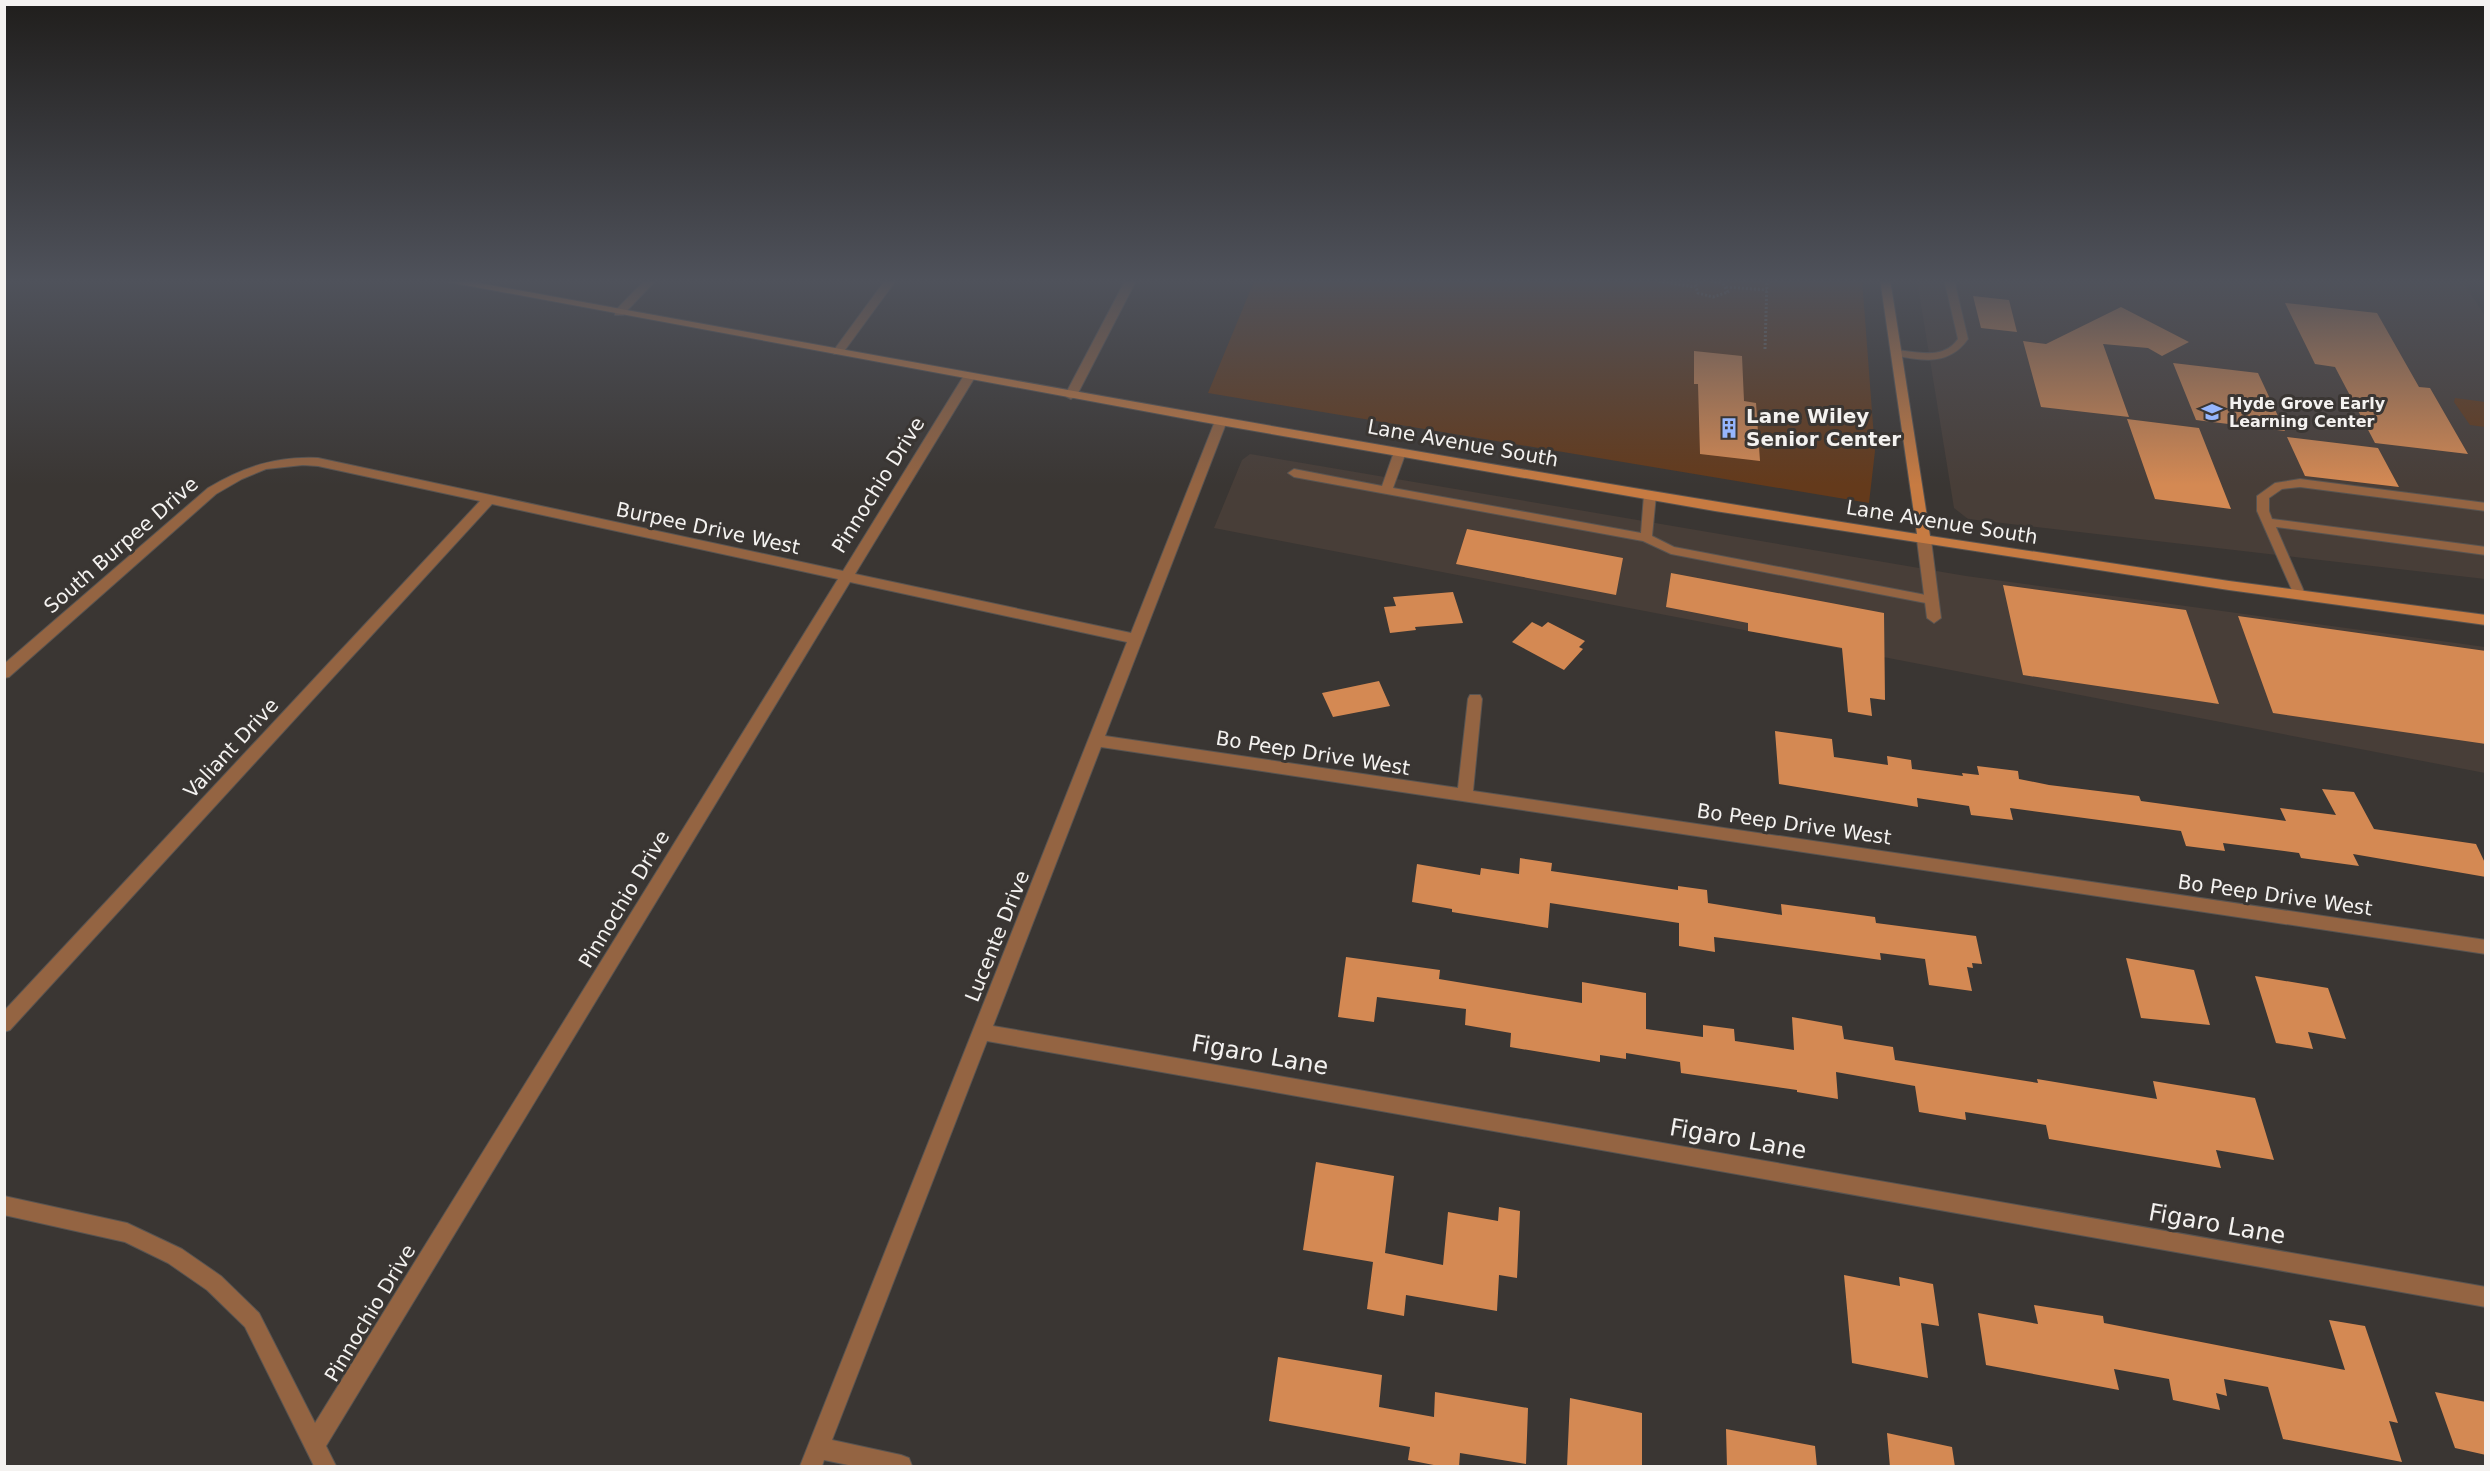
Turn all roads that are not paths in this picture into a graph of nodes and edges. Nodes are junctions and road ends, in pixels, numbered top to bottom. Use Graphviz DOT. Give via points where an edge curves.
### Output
graph roads {
  1 [pos="813,348"];
  2 [pos="841,348"];
  3 [pos="1096,348"];
  4 [pos="1896,348"];
  5 [pos="1958,348"];
  6 [pos="838,352"];
  7 [pos="1897,353"];
  8 [pos="969,377"];
  9 [pos="1071,395"];
  10 [pos="1221,422"];
  11 [pos="1400,452"];
  12 [pos="274,463"];
  13 [pos="1294,473"];
  14 [pos="1386,490"];
  15 [pos="1650,495"];
  16 [pos="488,500"];
  17 [pos="2486,507"];
  18 [pos="2268,522"];
  19 [pos="1646,538"];
  20 [pos="1924,540"];
  21 [pos="2486,551"];
  22 [pos="845,578"];
  23 [pos="2299,594"];
  24 [pos="1931,600"];
  25 [pos="1934,618"];
  26 [pos="2486,620"];
  27 [pos="1134,639"];
  28 [pos="4,673"];
  29 [pos="1475,699"];
  30 [pos="1097,741"];
  31 [pos="1466,797"];
  32 [pos="2486,947"];
  33 [pos="4,1024"];
  34 [pos="982,1032"];
  35 [pos="4,1205"];
  36 [pos="2486,1297"];
  37 [pos="315,1444"];
  38 [pos="815,1457"];
  39 [pos="325,1467"];
  40 [pos="901,1467"];
  1 -- 6 [label="main road, Lane Avenue South"];
  2 -- 6 [label="street"];
  3 -- 9 [label="street"];
  4 -- 7 [label="main road"];
  5 -- 7 [label="lane" via="1952,354 1941,356"];
  6 -- 8 [label="main road, Lane Avenue South"];
  7 -- 20 [label="main road"];
  8 -- 9 [label="main road, Lane Avenue South"];
  8 -- 22 [label="street, Pinnochio Drive"];
  9 -- 10 [label="main road, Lane Avenue South"];
  10 -- 11 [label="main road, Lane Avenue South"];
  10 -- 27 [label="street, Lucente Drive"];
  11 -- 14 [label="lane"];
  11 -- 15 [label="main road, Lane Avenue South"];
  12 -- 16 [label="street, Burpee Drive West" via="318,462"];
  12 -- 28 [label="street, South Burpee Drive" via="241,473 212,491"];
  13 -- 14 [label="lane"];
  14 -- 19 [label="lane"];
  15 -- 19 [label="lane"];
  15 -- 20 [label="main road, Lane Avenue South"];
  16 -- 22 [label="street, Burpee Drive West"];
  16 -- 33 [label="street, Valiant Drive"];
  17 -- 18 [label="lane" via="2300,483 2279,486 2263,496"];
  18 -- 21 [label="lane"];
  18 -- 23 [label="lane"];
  19 -- 24 [label="lane" via="1671,550"];
  20 -- 23 [label="main road, Lane Avenue South"];
  20 -- 24 [label="street"];
  22 -- 27 [label="street, Burpee Drive West"];
  22 -- 37 [label="street, Pinnochio Drive"];
  23 -- 26 [label="main road, Lane Avenue South"];
  24 -- 25 [label="street"];
  27 -- 30 [label="street, Lucente Drive"];
  29 -- 31 [label="street"];
  30 -- 31 [label="street, Bo Peep Drive West"];
  30 -- 34 [label="street, Lucente Drive"];
  31 -- 32 [label="street, Bo Peep Drive West"];
  34 -- 36 [label="street, Figaro Lane"];
  34 -- 38 [label="street, Lucente Drive"];
  35 -- 37 [label="street" via="127,1233 175,1256 214,1283 252,1320"];
  37 -- 39 [label="street"];
  38 -- 40 [label="street"];
}
